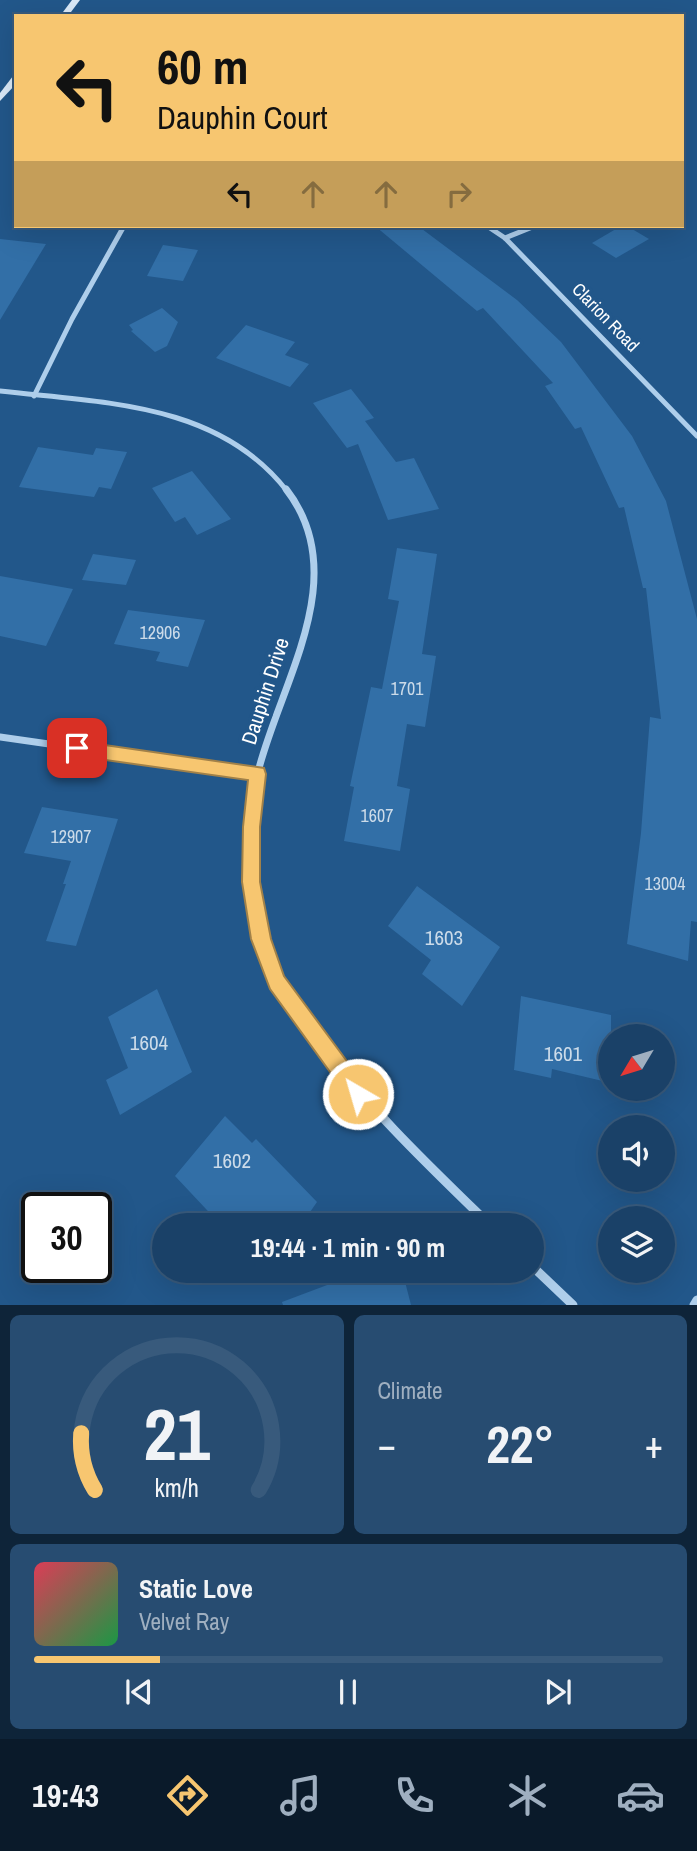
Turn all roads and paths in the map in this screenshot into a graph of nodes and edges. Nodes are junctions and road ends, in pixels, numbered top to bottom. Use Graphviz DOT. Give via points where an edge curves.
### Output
graph roads {
  1 [pos="14,80"];
  2 [pos="1,95"];
  3 [pos="123,228"];
  4 [pos="490,228"];
  5 [pos="530,228"];
  6 [pos="505,238"];
  7 [pos="0,391"];
  8 [pos="34,396"];
  9 [pos="697,436"];
  10 [pos="0,737"];
  11 [pos="258,774"];
  12 [pos="478,1213"];
  13 [pos="544,1277"];
  14 [pos="697,1300"];
  15 [pos="573,1305"];
  16 [pos="694,1305"];
  1 -- 2 [label="main road"];
  3 -- 8 [label="street"];
  4 -- 6 [label="street, Clarion Road"];
  5 -- 6 [label="street"];
  6 -- 9 [label="street, Clarion Road"];
  7 -- 8 [label="street, Dauphin Drive"];
  8 -- 11 [label="street, Dauphin Drive" via="136,409 211,429 261,460 303,508 316,554 314,584 303,642"];
  10 -- 11 [label="street"];
  11 -- 12 [label="street, Dauphin Drive" via="251,827 251,882 261,939 276,982 358,1094"];
  13 -- 15 [label="street"];
  14 -- 16 [label="street"];
}
